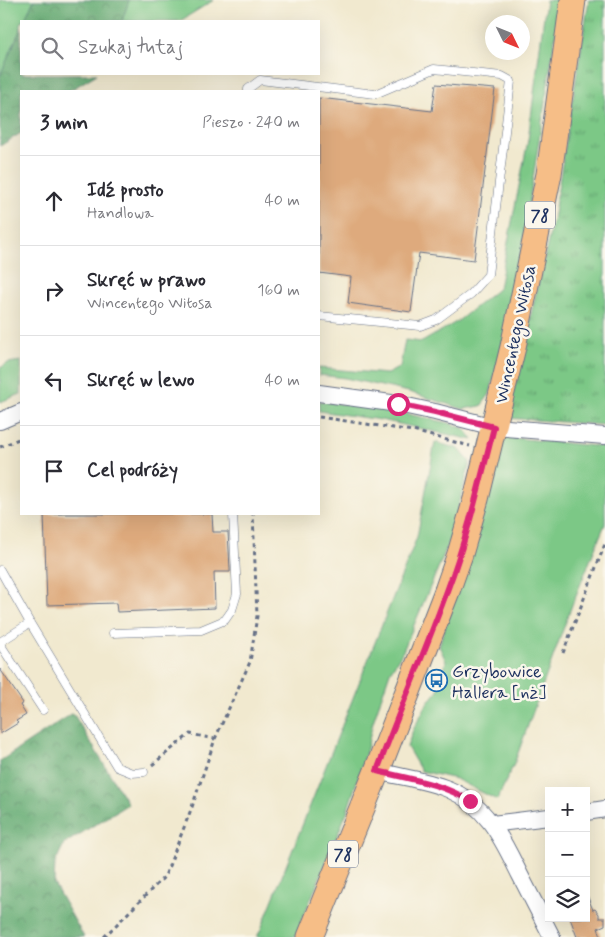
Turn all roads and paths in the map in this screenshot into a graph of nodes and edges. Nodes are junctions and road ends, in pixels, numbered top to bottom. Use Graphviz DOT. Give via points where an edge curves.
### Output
graph roads {
  1 [pos="573,0"];
  2 [pos="248,90"];
  3 [pos="320,316"];
  4 [pos="320,393"];
  5 [pos="20,412"];
  6 [pos="320,417"];
  7 [pos="0,420"];
  8 [pos="494,427"];
  9 [pos="605,436"];
  10 [pos="20,438"];
  11 [pos="472,446"];
  12 [pos="0,447"];
  13 [pos="233,515"];
  14 [pos="253,515"];
  15 [pos="605,544"];
  16 [pos="0,570"];
  17 [pos="30,623"];
  18 [pos="113,633"];
  19 [pos="0,643"];
  20 [pos="564,653"];
  21 [pos="43,710"];
  22 [pos="215,738"];
  23 [pos="377,771"];
  24 [pos="144,772"];
  25 [pos="605,809"];
  26 [pos="590,811"];
  27 [pos="545,817"];
  28 [pos="492,824"];
  29 [pos="104,937"];
  30 [pos="310,937"];
  31 [pos="552,937"];
  1 -- 8 [label="main road, Wincentego Witosa / 78" via="549,174"];
  2 -- 3 [label="lane" via="260,80 375,94 434,70 502,76 511,81 488,275 471,294 436,320 420,326"];
  4 -- 8 [label="street" via="398,404"];
  5 -- 7 [label="street"];
  6 -- 11 [label="path" via="413,431"];
  8 -- 9 [label="street"];
  8 -- 23 [label="main road, Wincentego Witosa / 78" via="460,554"];
  10 -- 12 [label="path"];
  13 -- 18 [label="lane" via="237,594 225,620 202,630"];
  14 -- 22 [label="path" via="257,616 250,662"];
  15 -- 20 [label="path"];
  16 -- 17 [label="lane"];
  17 -- 19 [label="lane"];
  17 -- 24 [label="lane" via="117,767 132,773"];
  19 -- 21 [label="lane"];
  22 -- 24 [label="path" via="190,734"];
  22 -- 29 [label="path" via="165,876"];
  23 -- 28 [label="street" via="448,789 476,806"];
  23 -- 30 [label="main road, Wincentego Witosa / 78"];
  25 -- 26 [label="street"];
  27 -- 28 [label="street"];
  28 -- 31 [label="street"];
}
